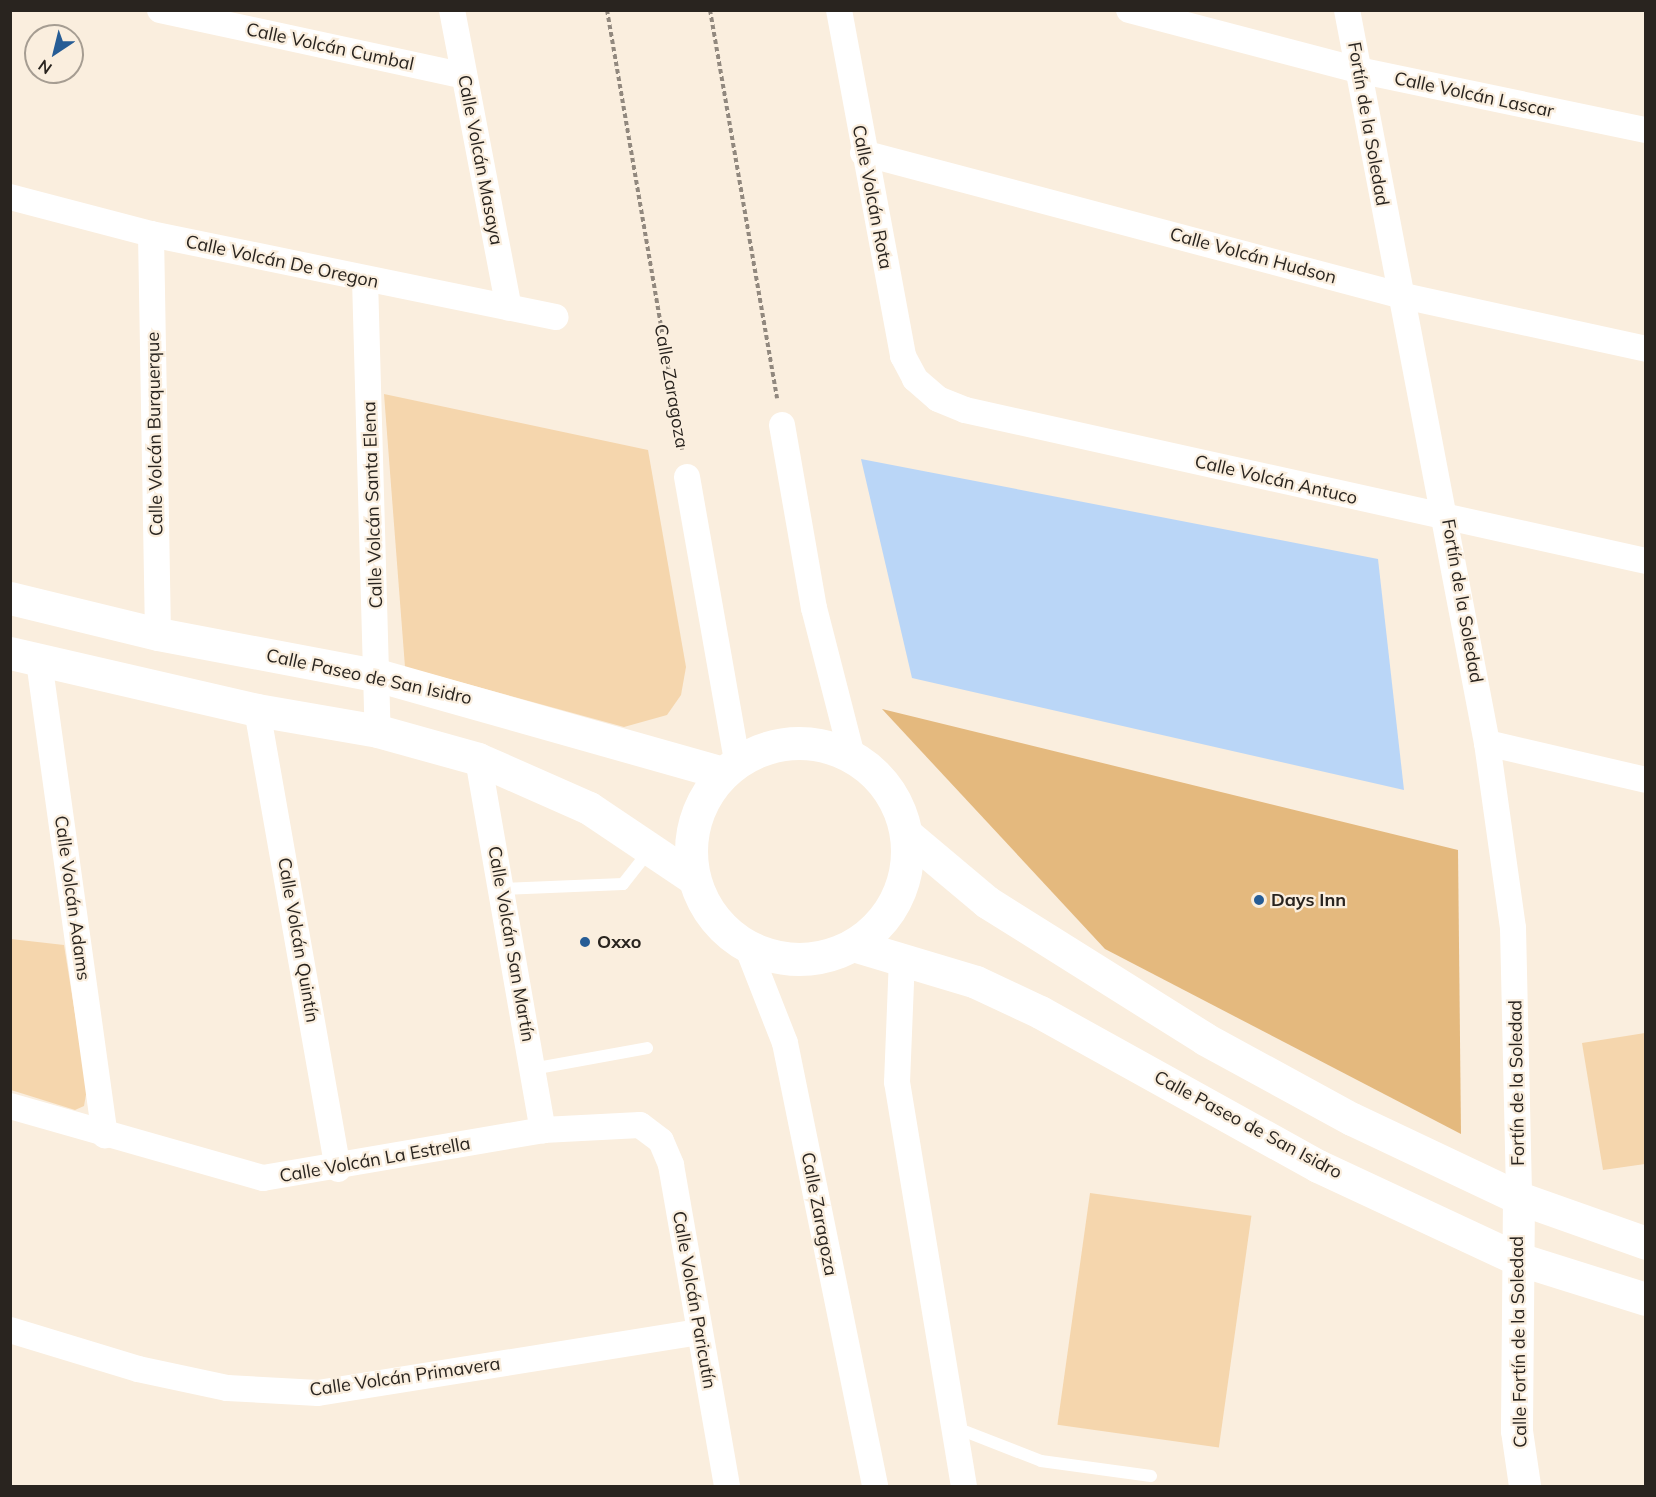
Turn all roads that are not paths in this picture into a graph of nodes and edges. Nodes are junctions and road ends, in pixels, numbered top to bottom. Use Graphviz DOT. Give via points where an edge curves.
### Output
graph roads {
  1 [pos="160,10"];
  2 [pos="452,10"];
  3 [pos="839,10"];
  4 [pos="1130,10"];
  5 [pos="1347,10"];
  6 [pos="1358,70"];
  7 [pos="464,76"];
  8 [pos="1646,130"];
  9 [pos="863,153"];
  10 [pos="10,196"];
  11 [pos="151,234"];
  12 [pos="364,279"];
  13 [pos="1399,295"];
  14 [pos="508,308"];
  15 [pos="556,316"];
  16 [pos="1646,349"];
  17 [pos="915,379"];
  18 [pos="782,425"];
  19 [pos="687,477"];
  20 [pos="1447,518"];
  21 [pos="1646,561"];
  22 [pos="10,598"];
  23 [pos="158,634"];
  24 [pos="25,657"];
  25 [pos="380,676"];
  26 [pos="257,710"];
  27 [pos="378,731"];
  28 [pos="1487,743"];
  29 [pos="852,756"];
  30 [pos="478,759"];
  31 [pos="729,767"];
  32 [pos="1646,780"];
  33 [pos="906,834"];
  34 [pos="651,848"];
  35 [pos="693,878"];
  36 [pos="501,889"];
  37 [pos="853,945"];
  38 [pos="747,946"];
  39 [pos="902,958"];
  40 [pos="647,1048"];
  41 [pos="532,1069"];
  42 [pos="10,1106"];
  43 [pos="640,1125"];
  44 [pos="543,1130"];
  45 [pos="105,1135"];
  46 [pos="338,1169"];
  47 [pos="1520,1198"];
  48 [pos="1646,1243"];
  49 [pos="1515,1257"];
  50 [pos="1646,1299"];
  51 [pos="10,1330"];
  52 [pos="698,1332"];
  53 [pos="954,1427"];
  54 [pos="1151,1476"];
  55 [pos="727,1486"];
  56 [pos="875,1486"];
  57 [pos="964,1486"];
  58 [pos="1526,1486"];
  1 -- 7 [label="street, Calle Volcán Cumbal"];
  2 -- 7 [label="street, Calle Volcán Masaya"];
  3 -- 9 [label="street, Calle Volcán Rota"];
  4 -- 6 [label="street, Calle Volcán Lascar"];
  5 -- 6 [label="street, Fortín de la Soledad"];
  6 -- 8 [label="street, Calle Volcán Lascar"];
  6 -- 13 [label="street, Fortín de la Soledad"];
  7 -- 14 [label="street, Calle Volcán Masaya"];
  9 -- 13 [label="street, Calle Volcán Hudson"];
  9 -- 17 [label="street, Calle Volcán Rota" via="903,356"];
  10 -- 11 [label="street, Calle Volcán De Oregon"];
  11 -- 12 [label="street, Calle Volcán De Oregon"];
  11 -- 23 [label="street, Calle Volcán Burquerque"];
  12 -- 14 [label="street, Calle Volcán De Oregon"];
  12 -- 25 [label="street, Calle Volcán Santa Elena"];
  13 -- 16 [label="street, Calle Volcán Hudson"];
  13 -- 20 [label="street, Fortín de la Soledad"];
  14 -- 15 [label="street, Calle Volcán De Oregon"];
  17 -- 20 [label="street, Calle Volcán Antuco" via="938,399 965,410"];
  18 -- 29 [label="street" via="814,608"];
  19 -- 31 [label="street"];
  20 -- 21 [label="street, Calle Volcán Antuco"];
  20 -- 28 [label="street, Fortín de la Soledad"];
  22 -- 23 [label="main road, Calle Paseo de San Isidro"];
  23 -- 25 [label="main road, Calle Paseo de San Isidro"];
  24 -- 26 [label="main road"];
  24 -- 45 [label="street, Calle Volcán Adams"];
  25 -- 27 [label="street, Calle Volcán Santa Elena"];
  25 -- 31 [label="main road, Calle Paseo de San Isidro"];
  26 -- 27 [label="main road"];
  26 -- 46 [label="street, Calle Volcán Quintín"];
  27 -- 30 [label="main road"];
  28 -- 32 [label="street"];
  28 -- 47 [label="street, Fortín de la Soledad" via="1513,928"];
  29 -- 31 [label="main road" via="814,743 774,745"];
  29 -- 33 [label="main road" via="888,789"];
  30 -- 34 [label="main road" via="540,783"];
  30 -- 36 [label="street, Calle Volcán San Martín"];
  31 -- 35 [label="main road" via="700,804 690,840"];
  33 -- 37 [label="main road" via="907,866 897,898 879,925"];
  33 -- 47 [label="main road" via="987,902 1196,1034 1352,1119"];
  34 -- 35 [label="main road"];
  34 -- 36 [label="lane" via="623,884"];
  35 -- 38 [label="main road" via="713,917"];
  36 -- 41 [label="street, Calle Volcán San Martín"];
  37 -- 38 [label="main road" via="818,958 791,958"];
  37 -- 39 [label="main road, Calle Paseo de San Isidro"];
  38 -- 56 [label="street, Calle Zaragoza" via="784,1043"];
  39 -- 49 [label="main road, Calle Paseo de San Isidro" via="976,982 1040,1012 1318,1166"];
  39 -- 53 [label="street" via="897,1083"];
  40 -- 41 [label="lane"];
  41 -- 44 [label="street, Calle Volcán San Martín"];
  42 -- 45 [label="street, Calle Volcán La Estrella"];
  43 -- 44 [label="street, Calle Volcán La Estrella"];
  43 -- 52 [label="street, Calle Volcán Paricutín" via="661,1140 671,1165"];
  44 -- 46 [label="street, Calle Volcán La Estrella"];
  45 -- 46 [label="street, Calle Volcán La Estrella" via="234,1174 263,1178"];
  47 -- 48 [label="main road"];
  47 -- 49 [label="street, Calle Fortín de la Soledad"];
  49 -- 50 [label="main road, Calle Paseo de San Isidro"];
  49 -- 58 [label="street, Calle Fortín de la Soledad" via="1517,1431"];
  51 -- 52 [label="street, Calle Volcán Primavera" via="138,1369 227,1388 318,1393"];
  52 -- 55 [label="street, Calle Volcán Paricutín"];
  53 -- 54 [label="lane" via="1041,1461"];
  53 -- 57 [label="street"];
}
